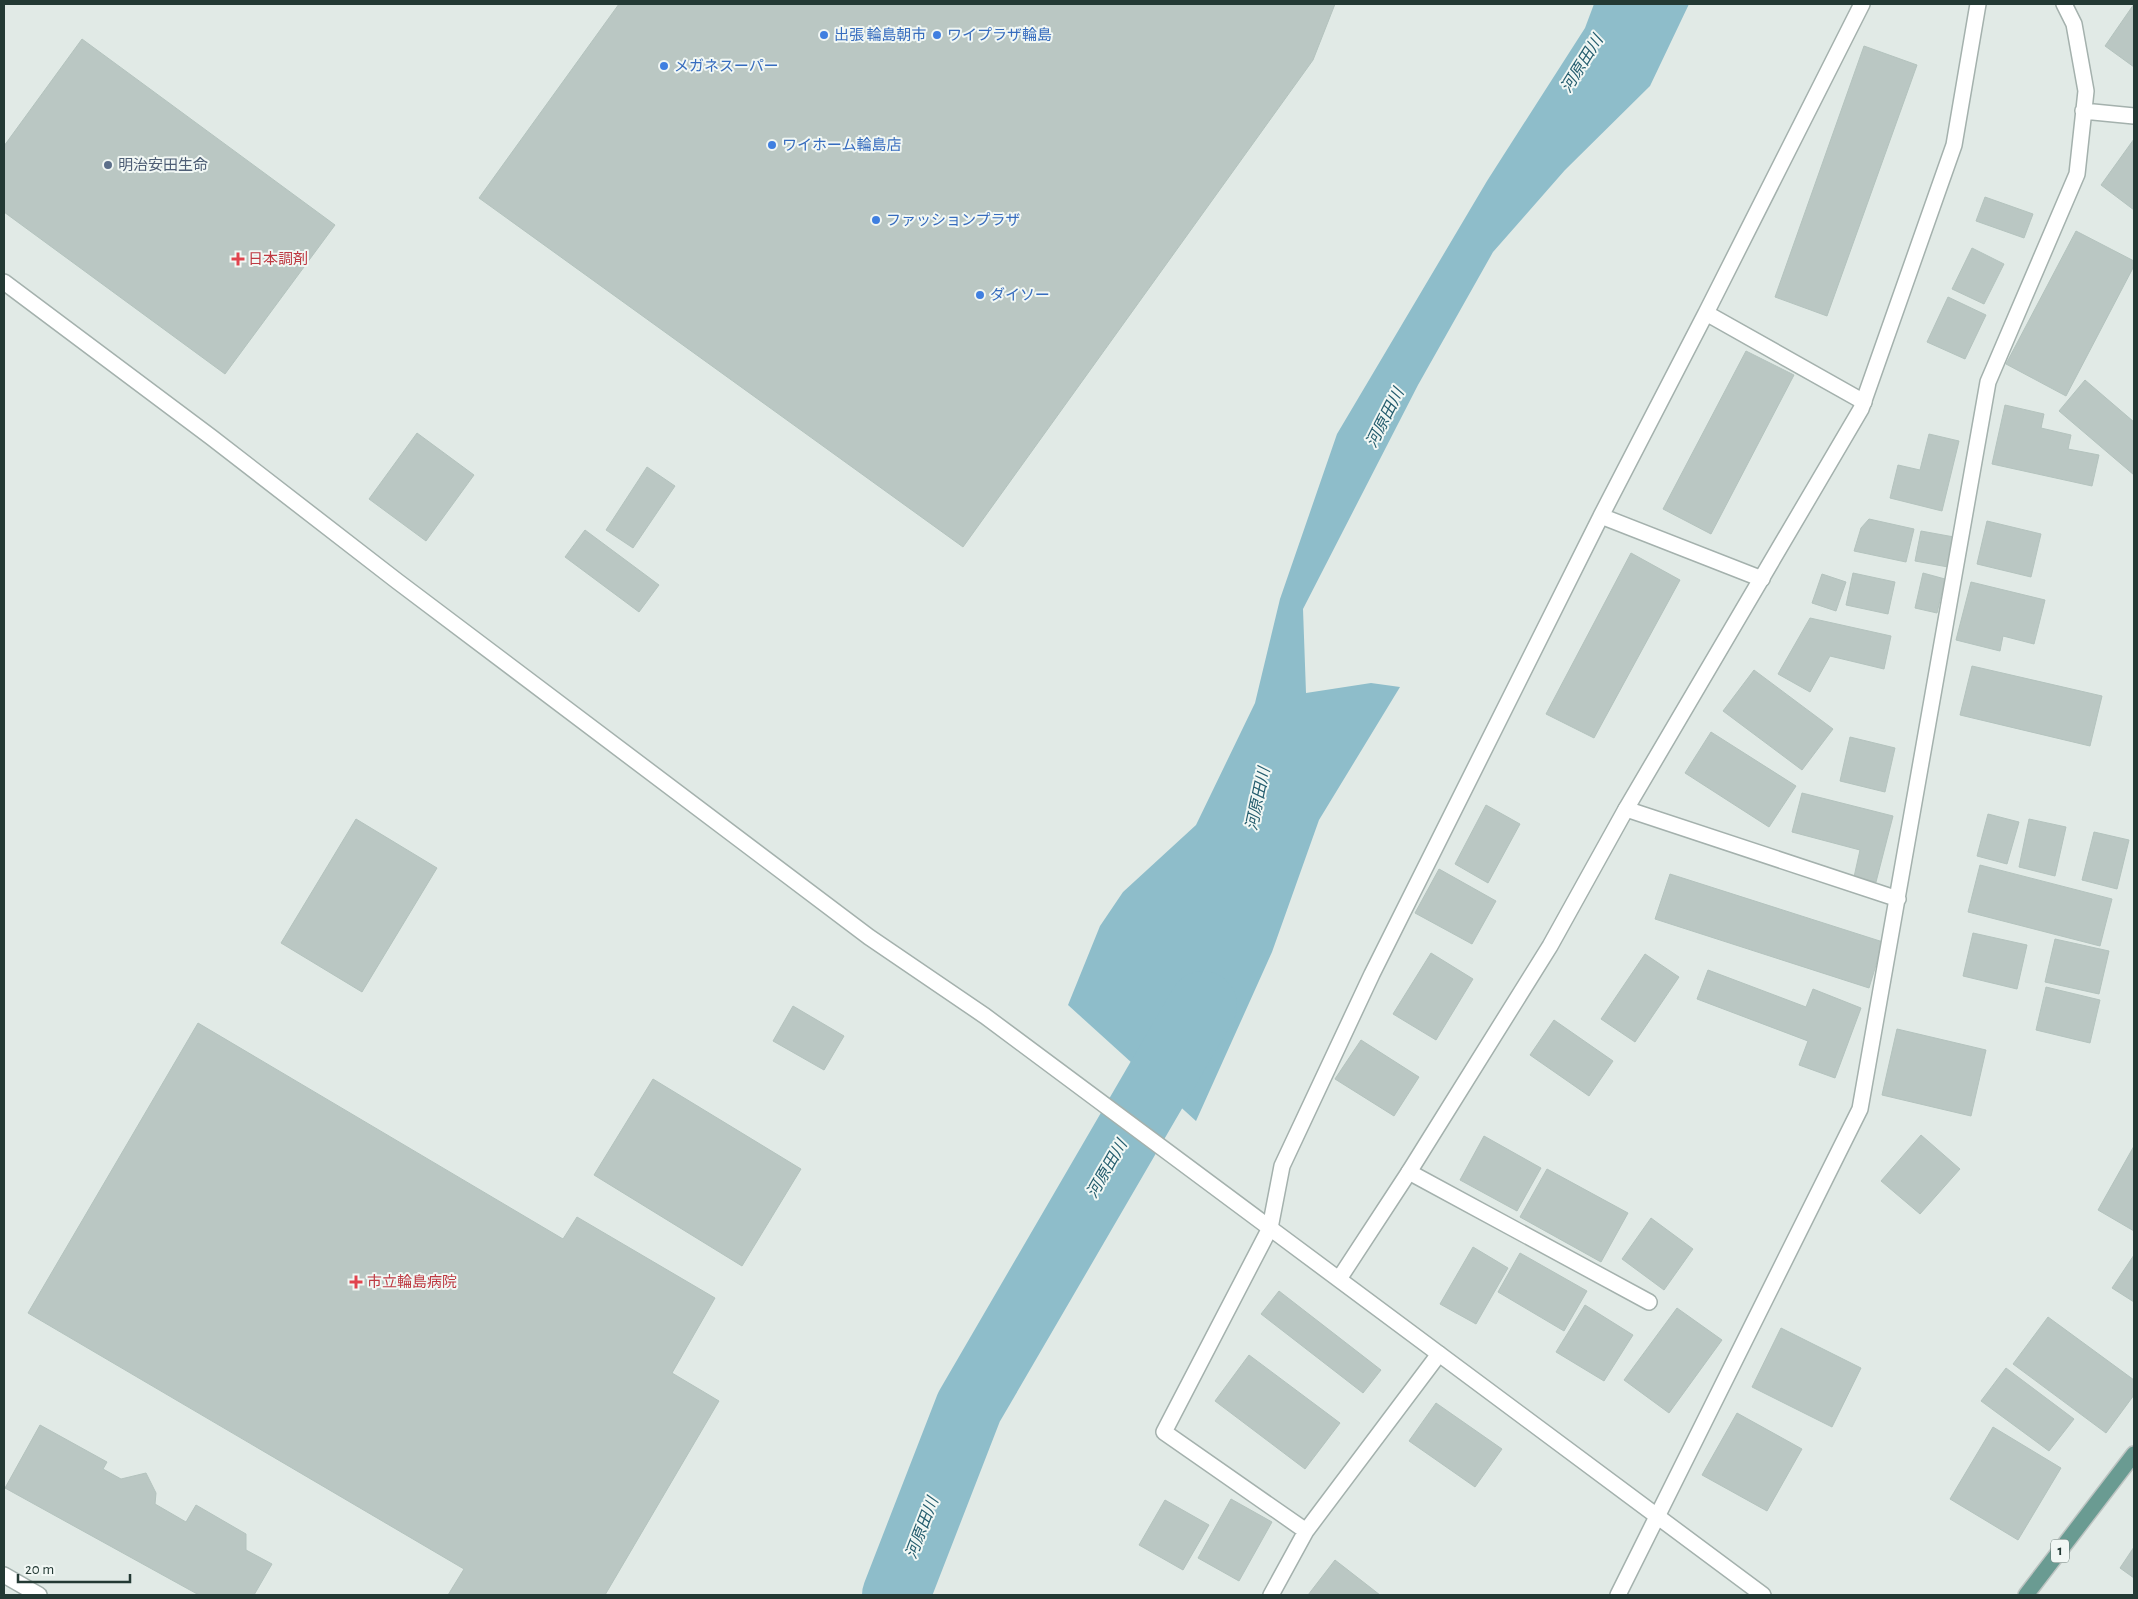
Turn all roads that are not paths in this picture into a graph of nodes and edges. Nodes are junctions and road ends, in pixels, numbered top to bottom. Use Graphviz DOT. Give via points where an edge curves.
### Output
graph roads {
  1 [pos="1862,4"];
  2 [pos="1978,4"];
  3 [pos="2064,4"];
  4 [pos="2083,111"];
  5 [pos="2134,116"];
  6 [pos="4,282"];
  7 [pos="1706,313"];
  8 [pos="1864,402"];
  9 [pos="1601,516"];
  10 [pos="1762,579"];
  11 [pos="1626,809"];
  12 [pos="1898,899"];
  13 [pos="1409,1172"];
  14 [pos="1270,1228"];
  15 [pos="1339,1279"];
  16 [pos="1649,1302"];
  17 [pos="1439,1354"];
  18 [pos="2134,1454"];
  19 [pos="1658,1517"];
  20 [pos="1306,1531"];
  21 [pos="4,1575"];
  22 [pos="39,1595"];
  23 [pos="1272,1595"];
  24 [pos="1618,1595"];
  25 [pos="1763,1595"];
  26 [pos="2026,1595"];
  1 -- 7 [label="street"];
  2 -- 8 [label="street" via="1954,145"];
  3 -- 4 [label="street" via="2074,24 2086,91"];
  4 -- 5 [label="street"];
  4 -- 12 [label="street" via="2077,174 1988,382"];
  6 -- 14 [label="street" via="868,937 991,1022"];
  7 -- 8 [label="street"];
  7 -- 9 [label="street"];
  8 -- 10 [label="street"];
  9 -- 10 [label="street"];
  9 -- 14 [label="street" via="1372,974 1282,1166"];
  10 -- 11 [label="street"];
  11 -- 12 [label="street"];
  11 -- 13 [label="street" via="1550,946"];
  12 -- 19 [label="street" via="1860,1110"];
  13 -- 15 [label="street"];
  13 -- 16 [label="street"];
  14 -- 15 [label="street"];
  14 -- 20 [label="street" via="1164,1432"];
  15 -- 17 [label="street"];
  17 -- 19 [label="street"];
  17 -- 20 [label="street"];
  18 -- 26 [label="main road, 1"];
  19 -- 24 [label="street"];
  19 -- 25 [label="street"];
  20 -- 23 [label="street"];
  21 -- 22 [label="street"];
}
